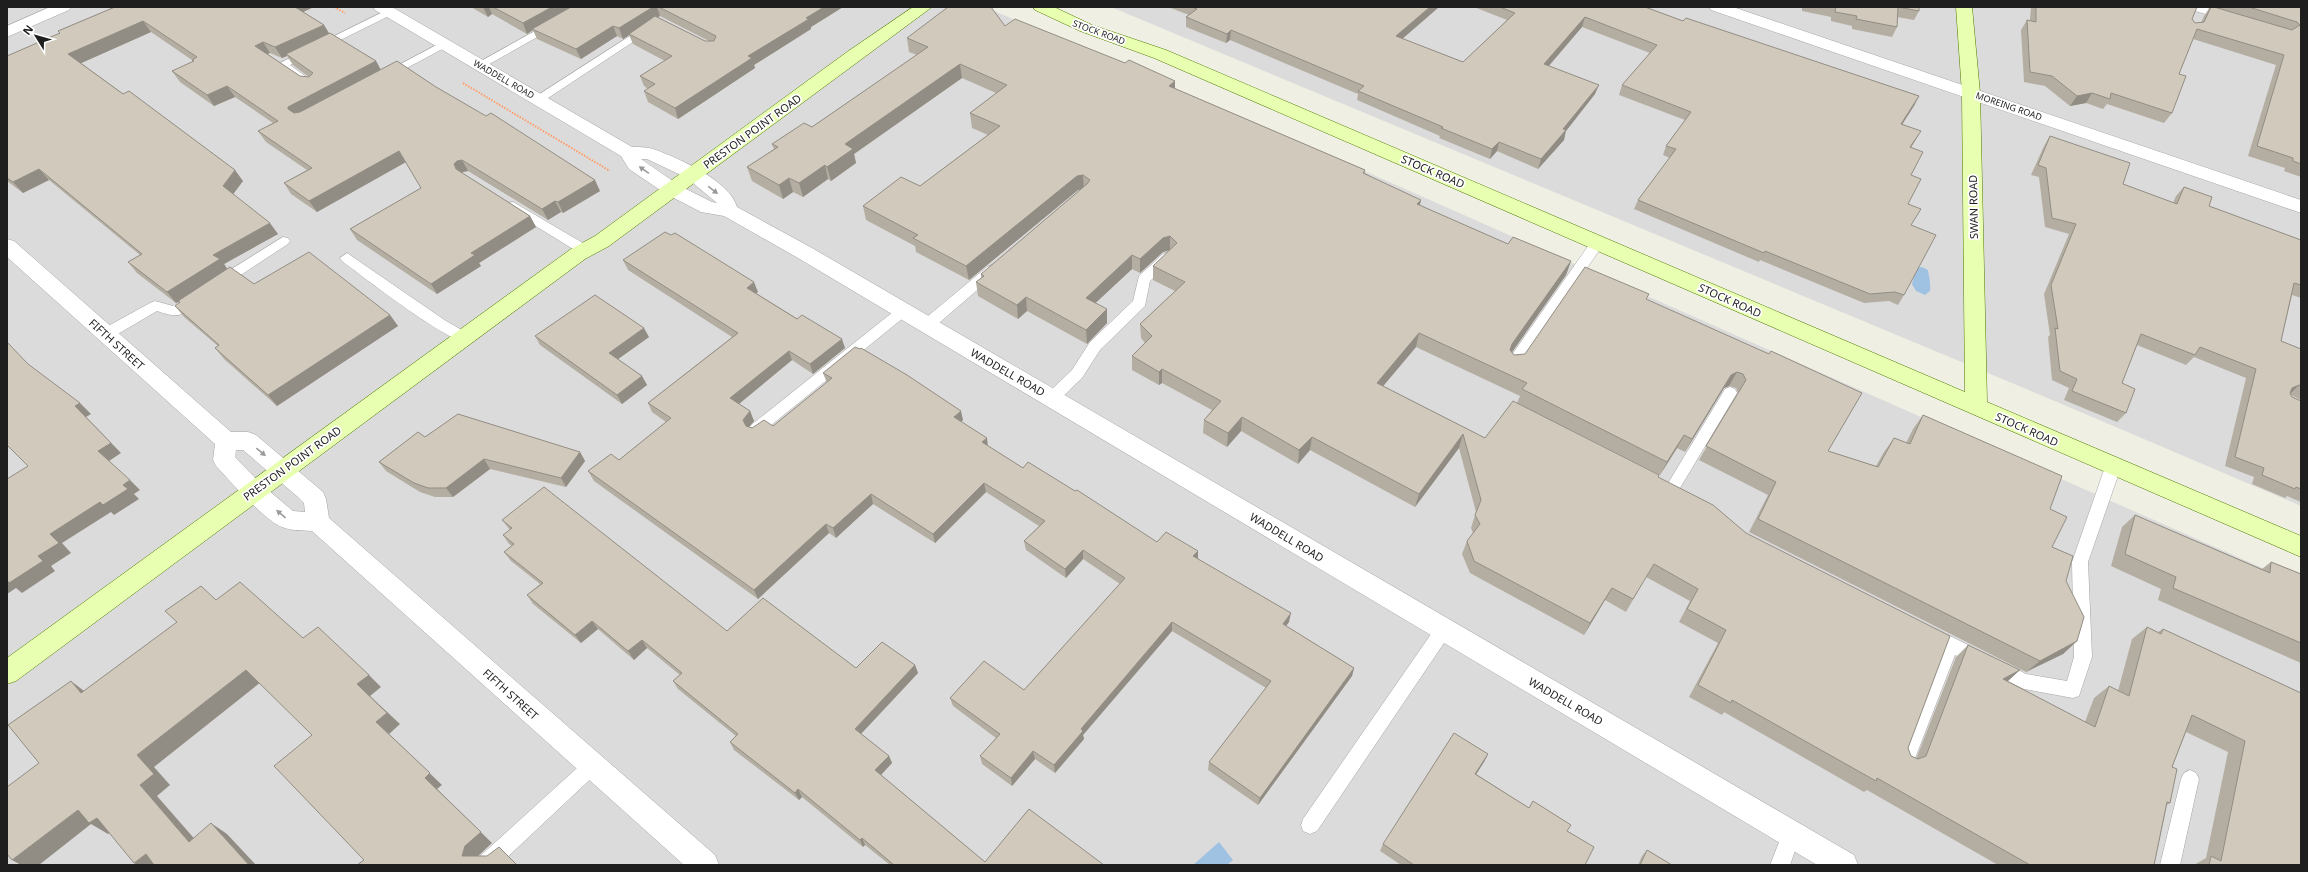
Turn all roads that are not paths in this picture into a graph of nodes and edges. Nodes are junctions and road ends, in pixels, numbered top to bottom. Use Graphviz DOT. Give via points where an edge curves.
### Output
graph roads {
  1 [pos="64,7"];
  2 [pos="586,7"];
  3 [pos="902,7"];
  4 [pos="924,7"];
  5 [pos="1041,7"];
  6 [pos="1069,7"];
  7 [pos="1717,7"];
  8 [pos="1964,7"];
  9 [pos="2200,8"];
  10 [pos="385,10"];
  11 [pos="659,20"];
  12 [pos="2235,20"];
  13 [pos="2194,22"];
  14 [pos="7,32"];
  15 [pos="444,44"];
  16 [pos="1160,54"];
  17 [pos="269,57"];
  18 [pos="282,65"];
  19 [pos="480,65"];
  20 [pos="378,79"];
  21 [pos="312,84"];
  22 [pos="1971,93"];
  23 [pos="538,99"];
  24 [pos="628,152"];
  25 [pos="688,172"];
  26 [pos="668,187"];
  27 [pos="500,197"];
  28 [pos="2301,207"];
  29 [pos="728,210"];
  30 [pos="283,241"];
  31 [pos="1598,242"];
  32 [pos="7,246"];
  33 [pos="580,252"];
  34 [pos="1169,256"];
  35 [pos="347,258"];
  36 [pos="1000,263"];
  37 [pos="903,311"];
  38 [pos="927,325"];
  39 [pos="106,334"];
  40 [pos="464,338"];
  41 [pos="1514,363"];
  42 [pos="1730,393"];
  43 [pos="1052,398"];
  44 [pos="1976,407"];
  45 [pos="755,430"];
  46 [pos="226,441"];
  47 [pos="2113,467"];
  48 [pos="283,470"];
  49 [pos="1672,489"];
  50 [pos="254,491"];
  51 [pos="318,522"];
  52 [pos="2301,547"];
  53 [pos="1914,626"];
  54 [pos="1444,629"];
  55 [pos="1950,644"];
  56 [pos="7,673"];
  57 [pos="1906,760"];
  58 [pos="593,766"];
  59 [pos="2190,779"];
  60 [pos="1310,825"];
  61 [pos="1792,834"];
  62 [pos="485,865"];
  63 [pos="705,865"];
  64 [pos="1780,865"];
  65 [pos="1844,865"];
  66 [pos="2170,865"];
  1 -- 14 [label="street"];
  2 -- 19 [label="lane"];
  3 -- 25 [label="street, PRESTON POINT ROAD"];
  4 -- 25 [label="street, PRESTON POINT ROAD"];
  5 -- 16 [label="street, STOCK ROAD" via="1086,28"];
  6 -- 16 [label="street, STOCK ROAD" via="1150,42"];
  7 -- 22 [label="street, MOREING ROAD"];
  8 -- 22 [label="street, SWAN ROAD"];
  9 -- 12 [label="lane"];
  9 -- 13 [label="lane"];
  10 -- 15 [label="street, WADDELL ROAD"];
  10 -- 18 [label="lane"];
  11 -- 23 [label="lane"];
  15 -- 19 [label="street, WADDELL ROAD"];
  15 -- 20 [label="lane"];
  16 -- 31 [label="street, STOCK ROAD"];
  17 -- 18 [label="lane"];
  18 -- 21 [label="lane"];
  19 -- 23 [label="street, WADDELL ROAD"];
  22 -- 28 [label="street, MOREING ROAD"];
  22 -- 44 [label="street, SWAN ROAD"];
  23 -- 24 [label="street, WADDELL ROAD"];
  24 -- 25 [label="street, WADDELL ROAD" via="650,154"];
  26 -- 24 [label="street, WADDELL ROAD, one-way" via="635,165"];
  25 -- 26 [label="street, PRESTON POINT ROAD"];
  25 -- 29 [label="street, WADDELL ROAD, one-way" via="725,198"];
  26 -- 29 [label="street, WADDELL ROAD" via="708,208"];
  26 -- 33 [label="street, PRESTON POINT ROAD" via="602,241"];
  27 -- 33 [label="lane"];
  29 -- 37 [label="street, WADDELL ROAD"];
  30 -- 39 [label="lane" via="175,312 155,306"];
  31 -- 41 [label="lane"];
  31 -- 44 [label="street, STOCK ROAD"];
  32 -- 39 [label="street, FIFTH STREET"];
  33 -- 40 [label="street, PRESTON POINT ROAD"];
  34 -- 43 [label="lane" via="1144,279 1140,303 1095,346 1077,374"];
  35 -- 40 [label="lane" via="441,325"];
  36 -- 38 [label="lane"];
  37 -- 38 [label="street, WADDELL ROAD"];
  37 -- 45 [label="lane"];
  38 -- 43 [label="street, WADDELL ROAD"];
  39 -- 46 [label="street, FIFTH STREET"];
  40 -- 48 [label="street, PRESTON POINT ROAD"];
  42 -- 49 [label="lane"];
  43 -- 54 [label="street, WADDELL ROAD"];
  44 -- 47 [label="street, STOCK ROAD"];
  46 -- 48 [label="street, one-way" via="248,441"];
  46 -- 50 [label="street" via="224,460"];
  47 -- 52 [label="street, STOCK ROAD"];
  47 -- 55 [label="lane" via="2080,562 2083,657 2073,690 2024,681"];
  48 -- 50 [label="street, PRESTON POINT ROAD"];
  48 -- 51 [label="street" via="315,499"];
  51 -- 50 [label="street, one-way" via="288,520"];
  50 -- 56 [label="street, PRESTON POINT ROAD"];
  51 -- 58 [label="street, FIFTH STREET"];
  53 -- 55 [label="lane"];
  54 -- 60 [label="lane"];
  54 -- 61 [label="street, WADDELL ROAD"];
  55 -- 57 [label="lane"];
  58 -- 62 [label="lane"];
  58 -- 63 [label="street, FIFTH STREET"];
  59 -- 66 [label="lane"];
  61 -- 64 [label="lane"];
  61 -- 65 [label="street, WADDELL ROAD"];
}
